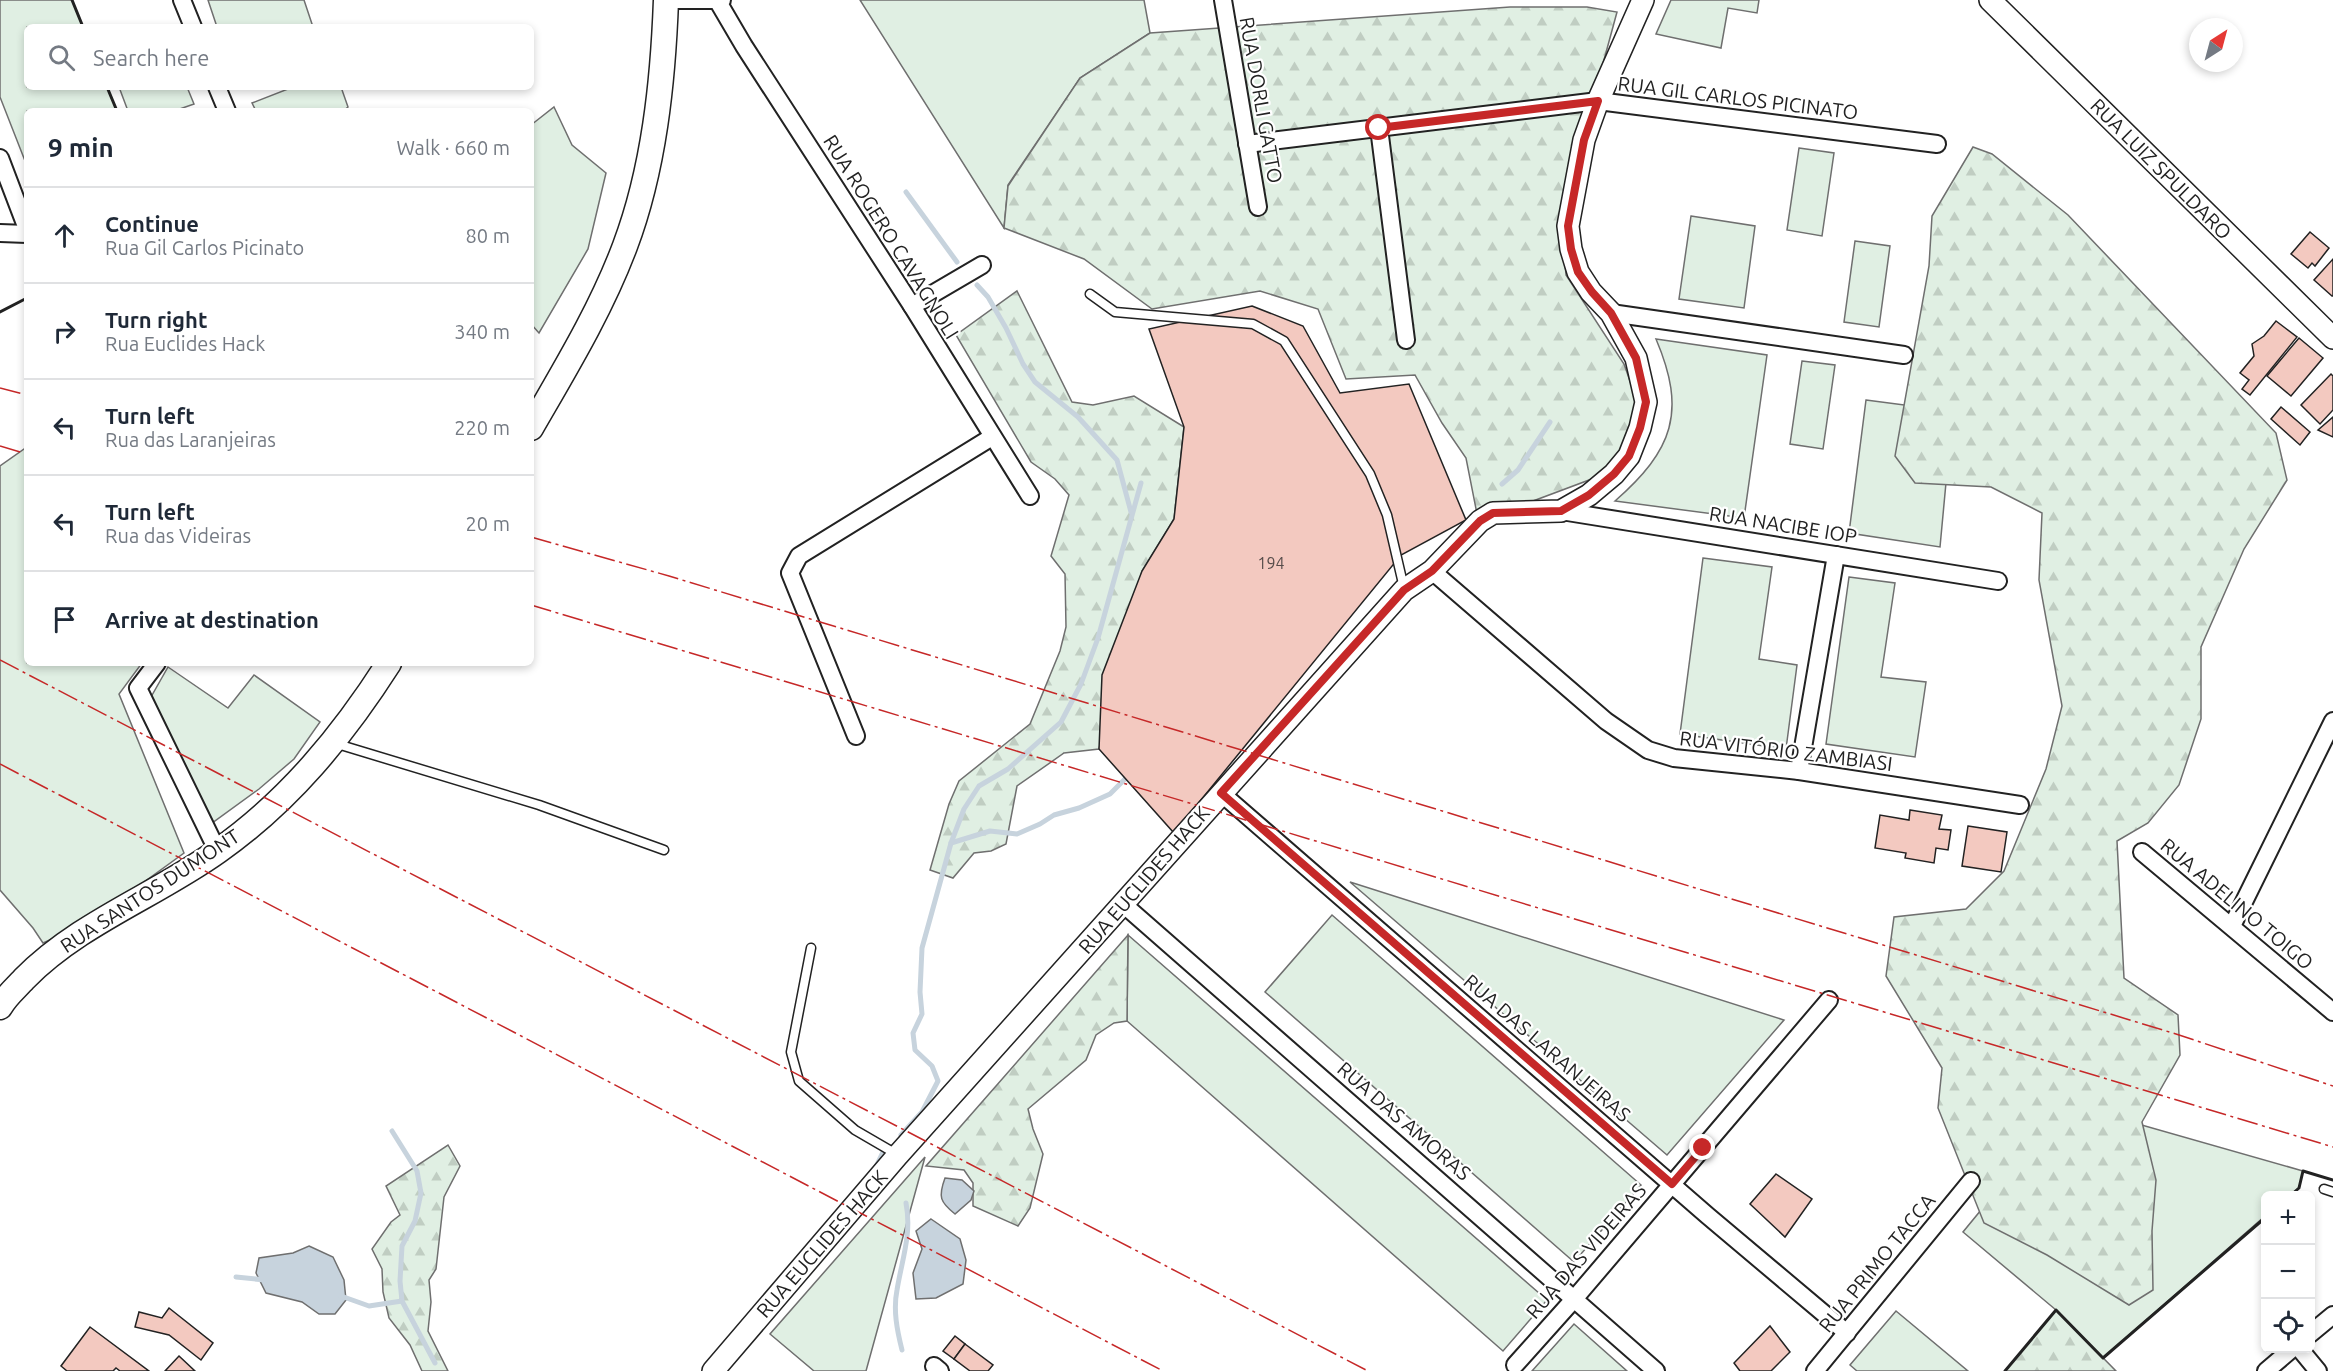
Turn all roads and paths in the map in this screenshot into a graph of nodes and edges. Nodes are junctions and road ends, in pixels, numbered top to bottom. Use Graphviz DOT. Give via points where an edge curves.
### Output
graph roads {
  1 [pos="182,0"];
  2 [pos="666,0"];
  3 [pos="677,0"];
  4 [pos="717,0"];
  5 [pos="723,0"];
  6 [pos="1223,0"];
  7 [pos="1643,0"];
  8 [pos="1990,0"];
  9 [pos="192,24"];
  10 [pos="218,90"];
  11 [pos="1598,101"];
  12 [pos="225,108"];
  13 [pos="1379,128"];
  14 [pos="1247,144"];
  15 [pos="1937,144"];
  16 [pos="0,158"];
  17 [pos="1258,207"];
  18 [pos="24,221"];
  19 [pos="0,233"];
  20 [pos="24,234"];
  21 [pos="982,265"];
  22 [pos="1090,294"];
  23 [pos="912,306"];
  24 [pos="1611,313"];
  25 [pos="2333,338"];
  26 [pos="1406,340"];
  27 [pos="1904,355"];
  28 [pos="534,416"];
  29 [pos="993,437"];
  30 [pos="1030,496"];
  31 [pos="1561,511"];
  32 [pos="1836,555"];
  33 [pos="1432,571"];
  34 [pos="1998,581"];
  35 [pos="1404,590"];
  36 [pos="155,666"];
  37 [pos="387,666"];
  38 [pos="2333,722"];
  39 [pos="856,736"];
  40 [pos="334,743"];
  41 [pos="1799,771"];
  42 [pos="1221,793"];
  43 [pos="2020,805"];
  44 [pos="664,850"];
  45 [pos="218,852"];
  46 [pos="2142,852"];
  47 [pos="1123,904"];
  48 [pos="2232,926"];
  49 [pos="812,948"];
  50 [pos="1829,1000"];
  51 [pos="0,1007"];
  52 [pos="2333,1012"];
  53 [pos="898,1155"];
  54 [pos="1971,1181"];
  55 [pos="1672,1184"];
  56 [pos="2324,1189"];
  57 [pos="2333,1192"];
  58 [pos="1575,1298"];
  59 [pos="2333,1315"];
  60 [pos="2315,1330"];
  61 [pos="1848,1333"];
  62 [pos="2287,1353"];
  63 [pos="2303,1353"];
  64 [pos="1515,1365"];
  65 [pos="713,1371"];
  66 [pos="1656,1371"];
  67 [pos="1815,1371"];
  68 [pos="2266,1371"];
  69 [pos="2318,1371"];
  1 -- 9 [label="street"];
  2 -- 28 [label="main road" via="655,120 643,186 628,236 595,314"];
  3 -- 4 [label="street"];
  4 -- 5 [label="street"];
  4 -- 23 [label="street, RUA ROGERO CAVAGNOLI"];
  6 -- 14 [label="street, RUA DORLI GATTO"];
  7 -- 11 [label="street, RUA EUCLIDES HACK"];
  8 -- 25 [label="street, RUA LUIZ SPULDARO"];
  10 -- 12 [label="street"];
  11 -- 13 [label="street, RUA GIL CARLOS PICINATO"];
  11 -- 15 [label="street, RUA GIL CARLOS PICINATO"];
  11 -- 24 [label="street, RUA EUCLIDES HACK" via="1584,140 1568,226 1578,272"];
  13 -- 14 [label="street, RUA GIL CARLOS PICINATO"];
  13 -- 26 [label="street"];
  14 -- 17 [label="street, RUA DORLI GATTO"];
  16 -- 18 [label="street"];
  19 -- 20 [label="street"];
  21 -- 23 [label="street"];
  22 -- 35 [label="lane" via="1115,312 1253,324 1284,342 1370,474 1387,515"];
  23 -- 29 [label="street, RUA ROGERO CAVAGNOLI"];
  24 -- 27 [label="street"];
  24 -- 31 [label="street, RUA EUCLIDES HACK" via="1636,358 1642,381 1646,402 1640,428 1629,456 1614,474"];
  29 -- 30 [label="street, RUA ROGERO CAVAGNOLI"];
  29 -- 39 [label="street" via="799,556 790,573"];
  31 -- 32 [label="street, RUA NACIBE IOP"];
  31 -- 33 [label="street, RUA EUCLIDES HACK" via="1493,513 1480,521"];
  32 -- 34 [label="street, RUA NACIBE IOP"];
  32 -- 41 [label="street"];
  33 -- 35 [label="street, RUA EUCLIDES HACK"];
  33 -- 41 [label="street, RUA VITÓRIO ZAMBIASI" via="1606,721 1648,750 1674,758"];
  35 -- 42 [label="street, RUA EUCLIDES HACK"];
  36 -- 45 [label="street" via="138,688"];
  37 -- 40 [label="main road, RUA SANTOS DUMONT"];
  38 -- 48 [label="street"];
  40 -- 44 [label="lane" via="539,805"];
  40 -- 45 [label="main road, RUA SANTOS DUMONT" via="274,807"];
  41 -- 43 [label="street, RUA VITÓRIO ZAMBIASI"];
  42 -- 47 [label="street, RUA EUCLIDES HACK"];
  42 -- 55 [label="street, RUA DAS LARANJEIRAS"];
  45 -- 51 [label="main road, RUA SANTOS DUMONT" via="80,934 42,962"];
  46 -- 48 [label="street, RUA ADELINO TOIGO"];
  47 -- 53 [label="street, RUA EUCLIDES HACK"];
  47 -- 58 [label="street, RUA DAS AMORAS"];
  48 -- 52 [label="street, RUA ADELINO TOIGO"];
  49 -- 53 [label="lane" via="791,1052 799,1081 855,1130"];
  50 -- 55 [label="street, RUA DAS VIDEIRAS"];
  53 -- 65 [label="street, RUA EUCLIDES HACK"];
  54 -- 61 [label="street, RUA PRIMO TACCA"];
  55 -- 58 [label="street, RUA DAS VIDEIRAS"];
  55 -- 61 [label="street, RUA DAS LARANJEIRAS"];
  56 -- 57 [label="lane"];
  58 -- 64 [label="street, RUA DAS VIDEIRAS"];
  58 -- 66 [label="street, RUA DAS AMORAS"];
  59 -- 60 [label="street"];
  61 -- 67 [label="street, RUA PRIMO TACCA"];
  62 -- 68 [label="street"];
  63 -- 69 [label="street"];
}
